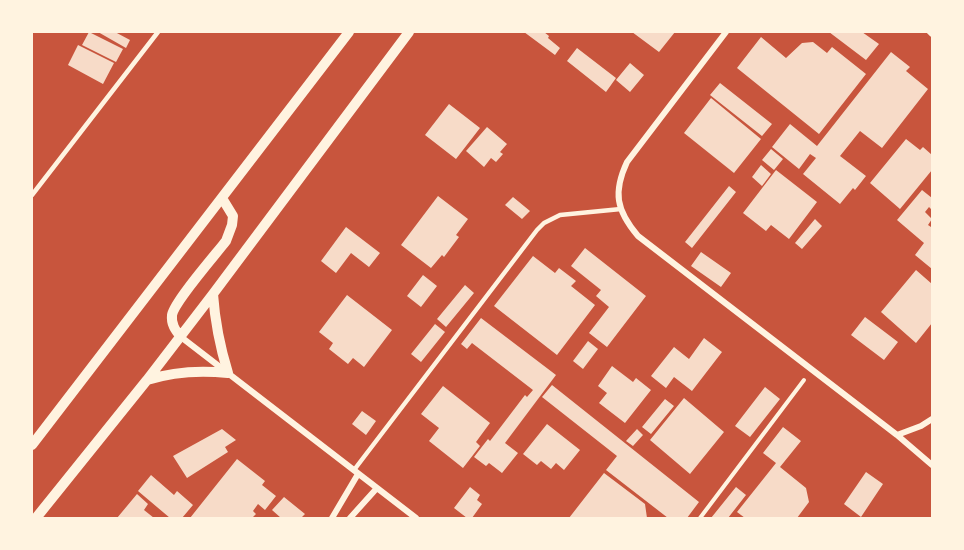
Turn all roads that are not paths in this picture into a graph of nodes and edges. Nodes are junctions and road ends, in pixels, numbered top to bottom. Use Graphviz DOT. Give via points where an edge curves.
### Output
graph roads {
  1 [pos="158,32"];
  2 [pos="349,32"];
  3 [pos="409,32"];
  4 [pos="726,32"];
  5 [pos="32,195"];
  6 [pos="222,198"];
  7 [pos="621,209"];
  8 [pos="213,294"];
  9 [pos="181,337"];
  10 [pos="228,373"];
  11 [pos="147,380"];
  12 [pos="933,419"];
  13 [pos="897,435"];
  14 [pos="32,444"];
  15 [pos="933,465"];
  16 [pos="356,472"];
  17 [pos="377,488"];
  18 [pos="36,519"];
  19 [pos="332,519"];
  20 [pos="350,519"];
  21 [pos="416,519"];
  1 -- 5 [label="lane"];
  2 -- 6 [label="street"];
  3 -- 8 [label="street"];
  4 -- 7 [label="street" via="627,162 618,193"];
  6 -- 9 [label="street" via="233,216 229,234 174,307 172,323"];
  6 -- 14 [label="street"];
  7 -- 13 [label="street" via="638,236"];
  7 -- 16 [label="lane" via="560,215 544,223"];
  8 -- 9 [label="street"];
  8 -- 10 [label="street"];
  9 -- 10 [label="street"];
  9 -- 11 [label="street"];
  10 -- 11 [label="street" via="178,372"];
  10 -- 16 [label="street"];
  11 -- 18 [label="street"];
  12 -- 13 [label="street"];
  13 -- 15 [label="street"];
  16 -- 17 [label="street"];
  16 -- 19 [label="street"];
  17 -- 20 [label="street"];
  17 -- 21 [label="street"];
}
